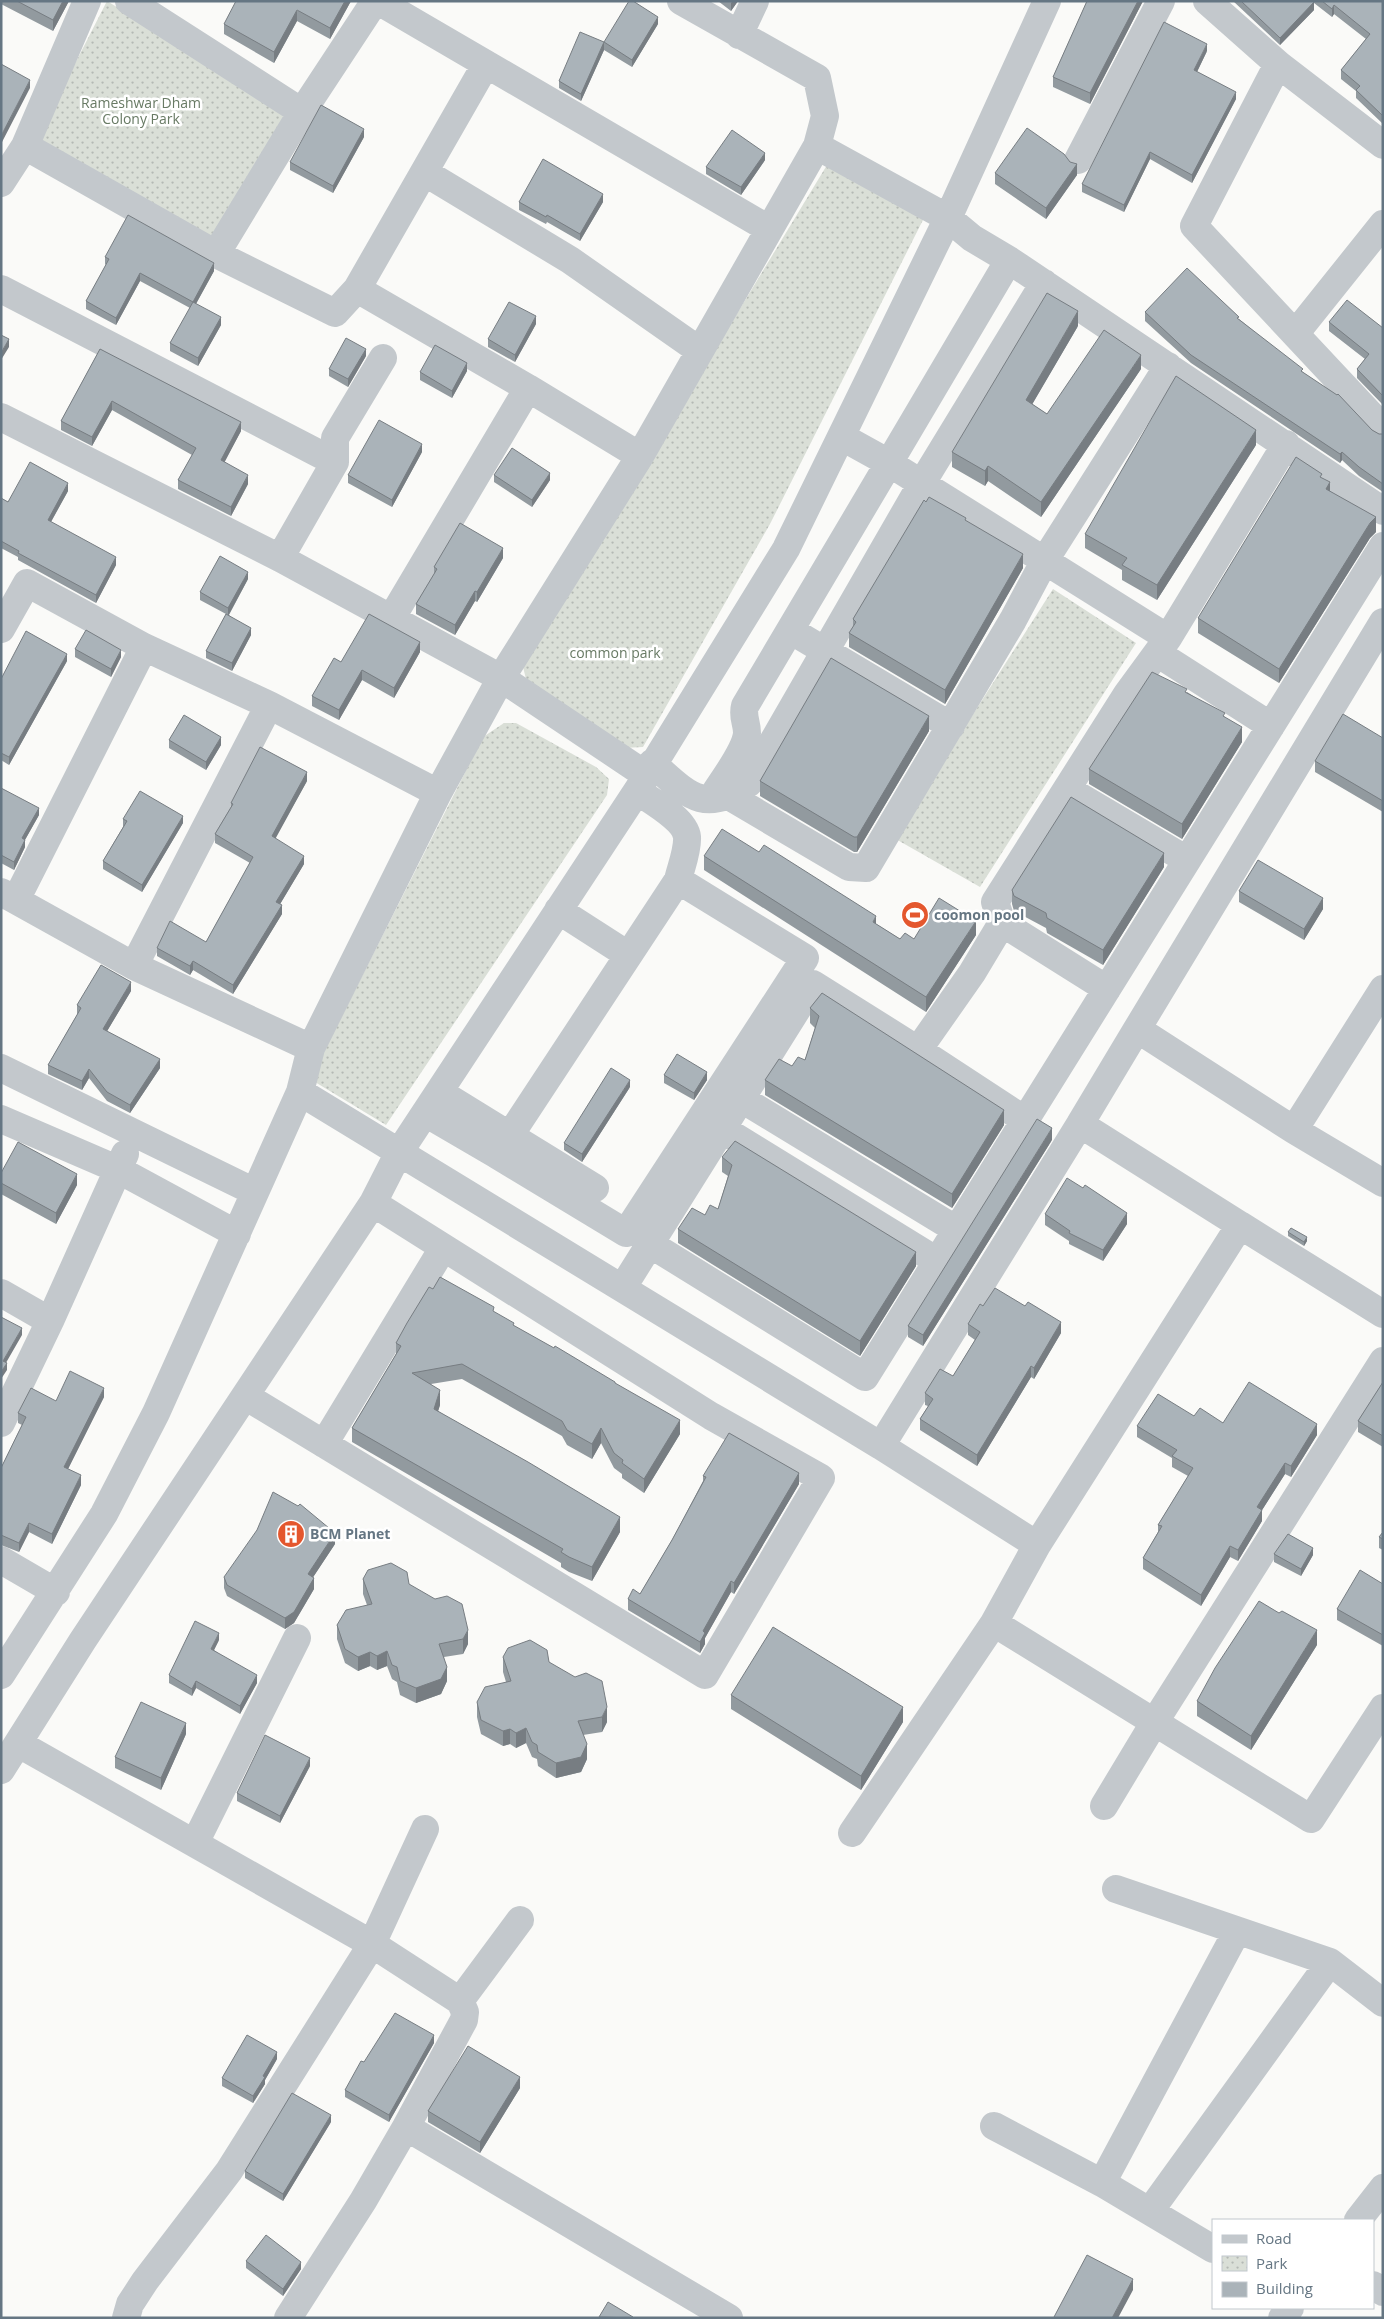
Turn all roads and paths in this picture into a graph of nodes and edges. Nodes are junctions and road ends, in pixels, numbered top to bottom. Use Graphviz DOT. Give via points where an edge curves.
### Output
graph roads {
  1 [pos="87,1"];
  2 [pos="129,1"];
  3 [pos="376,1"];
  4 [pos="681,1"];
  5 [pos="755,1"];
  6 [pos="1047,1"];
  7 [pos="1161,1"];
  8 [pos="1206,1"];
  9 [pos="738,35"];
  10 [pos="486,64"];
  11 [pos="1278,64"];
  12 [pos="302,112"];
  13 [pos="1383,145"];
  14 [pos="25,146"];
  15 [pos="817,146"];
  16 [pos="1078,160"];
  17 [pos="424,172"];
  18 [pos="1,183"];
  19 [pos="948,218"];
  20 [pos="1383,224"];
  21 [pos="769,230"];
  22 [pos="216,254"];
  23 [pos="1009,260"];
  24 [pos="1044,284"];
  25 [pos="357,289"];
  26 [pos="1,290"];
  27 [pos="1295,334"];
  28 [pos="700,350"];
  29 [pos="383,358"];
  30 [pos="1168,366"];
  31 [pos="528,388"];
  32 [pos="1,416"];
  33 [pos="1383,428"];
  34 [pos="842,436"];
  35 [pos="1286,444"];
  36 [pos="640,456"];
  37 [pos="335,462"];
  38 [pos="889,464"];
  39 [pos="922,483"];
  40 [pos="1383,511"];
  41 [pos="1383,546"];
  42 [pos="280,558"];
  43 [pos="1045,560"];
  44 [pos="392,619"];
  45 [pos="1383,622"];
  46 [pos="1,628"];
  47 [pos="790,630"];
  48 [pos="1163,645"];
  49 [pos="144,647"];
  50 [pos="825,652"];
  51 [pos="501,678"];
  52 [pos="269,705"];
  53 [pos="951,726"];
  54 [pos="1271,726"];
  55 [pos="645,776"];
  56 [pos="1067,789"];
  57 [pos="438,793"];
  58 [pos="719,797"];
  59 [pos="1187,860"];
  60 [pos="678,880"];
  61 [pos="9,896"];
  62 [pos="558,910"];
  63 [pos="1002,923"];
  64 [pos="628,955"];
  65 [pos="134,966"];
  66 [pos="1383,988"];
  67 [pos="1107,989"];
  68 [pos="1137,1028"];
  69 [pos="311,1048"];
  70 [pos="918,1050"];
  71 [pos="1,1068"];
  72 [pos="300,1092"];
  73 [pos="740,1098"];
  74 [pos="432,1103"];
  75 [pos="1,1119"];
  76 [pos="1025,1120"];
  77 [pos="1080,1124"];
  78 [pos="722,1128"];
  79 [pos="1294,1130"];
  80 [pos="135,1135"];
  81 [pos="503,1145"];
  82 [pos="398,1154"];
  83 [pos="117,1170"];
  84 [pos="1383,1183"];
  85 [pos="594,1188"];
  86 [pos="255,1192"];
  87 [pos="373,1203"];
  88 [pos="1240,1226"];
  89 [pos="957,1230"];
  90 [pos="237,1234"];
  91 [pos="650,1244"];
  92 [pos="443,1248"];
  93 [pos="937,1261"];
  94 [pos="623,1287"];
  95 [pos="1,1293"];
  96 [pos="1383,1314"];
  97 [pos="50,1321"];
  98 [pos="1383,1361"];
  99 [pos="245,1396"];
  100 [pos="1,1423"];
  101 [pos="324,1444"];
  102 [pos="881,1446"];
  103 [pos="1038,1545"];
  104 [pos="1,1560"];
  105 [pos="56,1592"];
  106 [pos="994,1623"];
  107 [pos="297,1638"];
  108 [pos="1,1675"];
  109 [pos="1383,1708"];
  110 [pos="1154,1723"];
  111 [pos="19,1744"];
  112 [pos="1,1770"];
  113 [pos="1104,1806"];
  114 [pos="425,1829"];
  115 [pos="852,1833"];
  116 [pos="195,1843"];
  117 [pos="1116,1889"];
  118 [pos="520,1920"];
  119 [pos="1237,1931"];
  120 [pos="372,1944"];
  121 [pos="1330,1962"];
  122 [pos="460,2001"];
  123 [pos="1383,2004"];
  124 [pos="994,2126"];
  125 [pos="406,2128"];
  126 [pos="1102,2183"];
  127 [pos="1383,2188"];
  128 [pos="1150,2211"];
  129 [pos="1359,2219"];
  130 [pos="1212,2248"];
  131 [pos="126,2318"];
  132 [pos="288,2318"];
  133 [pos="729,2318"];
  1 -- 14 [label="street"];
  2 -- 12 [label="street"];
  3 -- 10 [label="street"];
  3 -- 12 [label="street"];
  4 -- 9 [label="street"];
  5 -- 9 [label="street"];
  6 -- 19 [label="street"];
  7 -- 16 [label="street"];
  8 -- 11 [label="street"];
  9 -- 15 [label="street" via="817,78 825,116"];
  10 -- 17 [label="street"];
  10 -- 21 [label="street"];
  11 -- 13 [label="street"];
  11 -- 27 [label="street" via="1194,226"];
  12 -- 22 [label="street"];
  14 -- 18 [label="street"];
  14 -- 22 [label="street"];
  15 -- 19 [label="street"];
  15 -- 21 [label="street"];
  17 -- 25 [label="street"];
  17 -- 28 [label="street" via="570,260"];
  19 -- 23 [label="street" via="972,238"];
  19 -- 34 [label="street"];
  20 -- 27 [label="street"];
  21 -- 28 [label="street"];
  22 -- 25 [label="street" via="335,313"];
  23 -- 24 [label="street"];
  23 -- 38 [label="street"];
  24 -- 30 [label="street"];
  24 -- 39 [label="street"];
  25 -- 31 [label="street"];
  26 -- 37 [label="street"];
  27 -- 33 [label="street"];
  28 -- 36 [label="street"];
  29 -- 37 [label="street" via="335,438"];
  30 -- 35 [label="street"];
  30 -- 43 [label="street"];
  31 -- 36 [label="street"];
  31 -- 44 [label="street"];
  32 -- 42 [label="street"];
  34 -- 38 [label="street"];
  34 -- 55 [label="street" via="786,549"];
  35 -- 40 [label="street"];
  35 -- 48 [label="street"];
  36 -- 51 [label="street"];
  37 -- 42 [label="street"];
  38 -- 39 [label="street"];
  38 -- 47 [label="street"];
  39 -- 43 [label="street"];
  39 -- 50 [label="street"];
  41 -- 54 [label="street"];
  42 -- 44 [label="street"];
  43 -- 48 [label="street"];
  43 -- 53 [label="street"];
  44 -- 51 [label="street"];
  45 -- 68 [label="street"];
  46 -- 49 [label="street" via="27,583"];
  47 -- 50 [label="street"];
  47 -- 58 [label="street" via="745,706 743,715 747,732"];
  48 -- 54 [label="street"];
  48 -- 56 [label="street" via="1127,694"];
  49 -- 52 [label="street"];
  49 -- 61 [label="street"];
  50 -- 53 [label="street"];
  50 -- 58 [label="street" via="749,783 735,794"];
  51 -- 55 [label="street"];
  51 -- 57 [label="street"];
  52 -- 57 [label="street"];
  52 -- 65 [label="street"];
  53 -- 58 [label="street" via="866,868 849,867"];
  54 -- 59 [label="street"];
  55 -- 58 [label="street" via="704,800"];
  55 -- 60 [label="street" via="684,827 687,839"];
  55 -- 62 [label="street"];
  56 -- 59 [label="street"];
  56 -- 63 [label="street" via="996,902"];
  57 -- 69 [label="street"];
  59 -- 67 [label="street"];
  60 -- 64 [label="street"];
  60 -- 81 [label="street" via="805,958 626,1233"];
  61 -- 65 [label="street"];
  62 -- 64 [label="street"];
  62 -- 74 [label="street"];
  63 -- 67 [label="street"];
  63 -- 70 [label="street"];
  64 -- 81 [label="street"];
  65 -- 69 [label="street"];
  66 -- 79 [label="street"];
  67 -- 76 [label="street"];
  68 -- 77 [label="street"];
  68 -- 79 [label="street"];
  69 -- 72 [label="street"];
  70 -- 73 [label="street" via="813,984"];
  70 -- 76 [label="street"];
  71 -- 80 [label="street"];
  72 -- 82 [label="street"];
  72 -- 86 [label="street"];
  73 -- 78 [label="street"];
  73 -- 89 [label="street"];
  74 -- 81 [label="street"];
  74 -- 82 [label="street"];
  75 -- 83 [label="street"];
  76 -- 89 [label="street"];
  77 -- 88 [label="street"];
  77 -- 102 [label="street"];
  78 -- 91 [label="street"];
  78 -- 93 [label="street"];
  79 -- 84 [label="street"];
  80 -- 83 [label="street"];
  80 -- 86 [label="street"];
  81 -- 85 [label="street"];
  82 -- 87 [label="street"];
  82 -- 94 [label="street"];
  83 -- 90 [label="street"];
  83 -- 97 [label="street"];
  86 -- 90 [label="street"];
  87 -- 92 [label="street"];
  87 -- 99 [label="street"];
  88 -- 96 [label="street"];
  88 -- 103 [label="street"];
  89 -- 93 [label="street"];
  90 -- 105 [label="street" via="156,1413 104,1514"];
  91 -- 93 [label="street" via="865,1377"];
  91 -- 94 [label="street"];
  92 -- 101 [label="street"];
  92 -- 101 [label="street" via="711,1416 821,1478 705,1675"];
  94 -- 102 [label="street"];
  95 -- 97 [label="street"];
  97 -- 100 [label="street"];
  98 -- 110 [label="street"];
  99 -- 101 [label="street"];
  99 -- 111 [label="street" via="83,1640"];
  102 -- 103 [label="street"];
  103 -- 106 [label="street"];
  104 -- 105 [label="street"];
  105 -- 108 [label="street"];
  106 -- 110 [label="street"];
  106 -- 115 [label="street"];
  107 -- 116 [label="street"];
  109 -- 110 [label="street" via="1311,1819"];
  110 -- 113 [label="street"];
  111 -- 112 [label="street"];
  111 -- 116 [label="street"];
  114 -- 120 [label="street"];
  116 -- 120 [label="street"];
  117 -- 119 [label="street"];
  118 -- 122 [label="street"];
  119 -- 121 [label="street"];
  119 -- 126 [label="street"];
  120 -- 122 [label="street"];
  120 -- 131 [label="street" via="230,2171 145,2281 130,2304"];
  121 -- 123 [label="street"];
  121 -- 128 [label="street"];
  122 -- 125 [label="street" via="465,2012 464,2020"];
  124 -- 126 [label="street"];
  125 -- 132 [label="street"];
  125 -- 133 [label="street"];
  126 -- 128 [label="street"];
  127 -- 129 [label="street"];
  128 -- 130 [label="street"];
}
